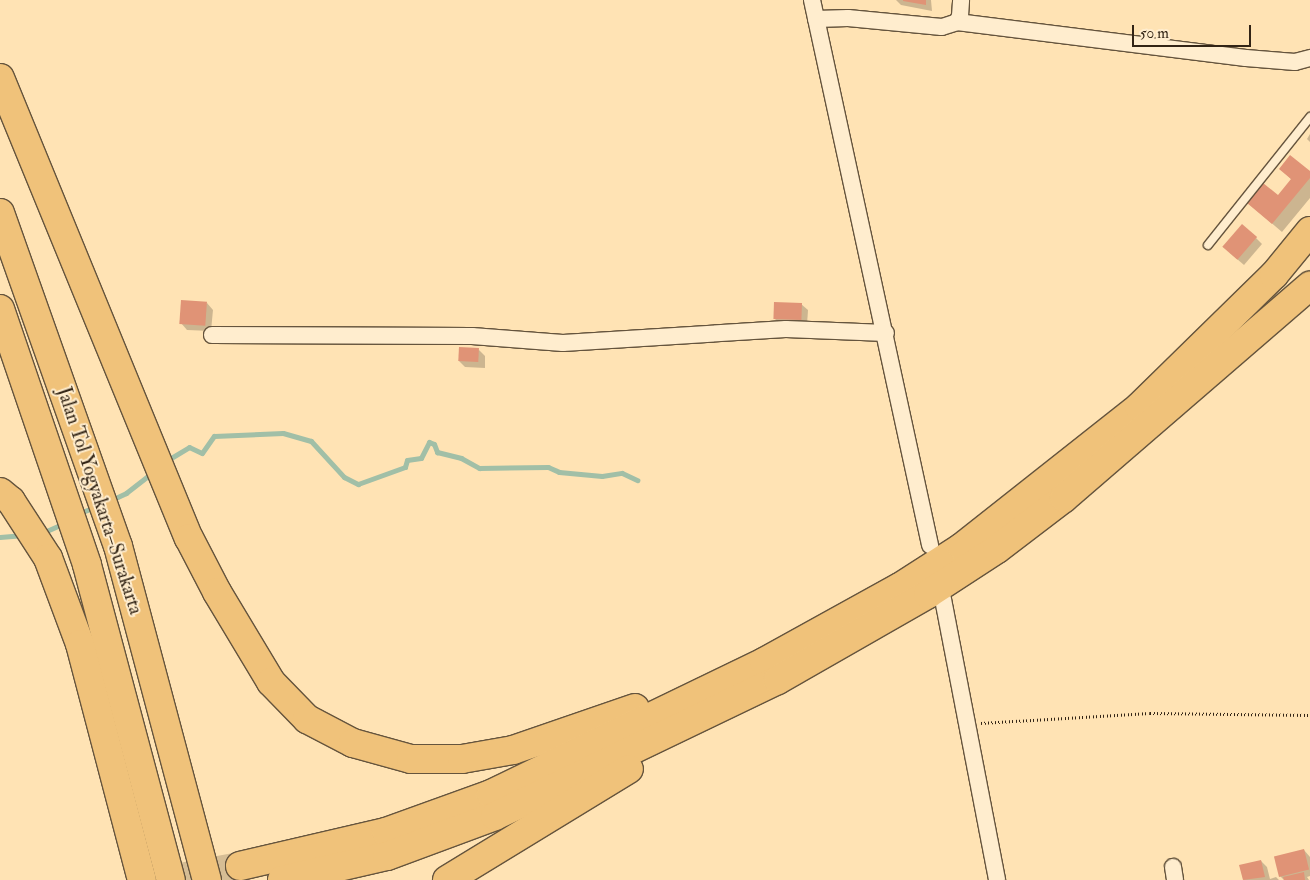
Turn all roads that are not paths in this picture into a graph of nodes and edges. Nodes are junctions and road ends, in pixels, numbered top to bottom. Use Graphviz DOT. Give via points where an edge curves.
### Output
graph roads {
  1 [pos="812,0"];
  2 [pos="961,0"];
  3 [pos="816,19"];
  4 [pos="957,22"];
  5 [pos="1310,58"];
  6 [pos="0,78"];
  7 [pos="1310,117"];
  8 [pos="0,213"];
  9 [pos="1310,231"];
  10 [pos="1208,245"];
  11 [pos="1310,286"];
  12 [pos="0,309"];
  13 [pos="886,333"];
  14 [pos="212,336"];
  15 [pos="0,492"];
  16 [pos="930,545"];
  17 [pos="943,599"];
  18 [pos="771,671"];
  19 [pos="240,866"];
  20 [pos="142,880"];
  21 [pos="172,880"];
  22 [pos="207,880"];
  23 [pos="282,880"];
  24 [pos="447,880"];
  25 [pos="997,880"];
  1 -- 3 [label="street"];
  2 -- 4 [label="street"];
  3 -- 4 [label="street" via="848,18 934,27"];
  3 -- 13 [label="street"];
  4 -- 5 [label="street" via="1246,58 1295,62"];
  6 -- 18 [label="highway" via="189,538 271,682 307,719 353,743 411,759 462,759 513,750"];
  7 -- 10 [label="lane"];
  8 -- 22 [label="highway, Jalan Tol Yogyakarta–Surakarta" via="118,546"];
  9 -- 18 [label="highway" via="1274,275 1139,407 962,547"];
  11 -- 18 [label="highway" via="1064,498 997,549 928,594"];
  12 -- 21 [label="highway, Jalan Tol Yogyakarta–Surakarta" via="87,565"];
  13 -- 14 [label="street" via="786,329 570,343 472,336"];
  13 -- 16 [label="street"];
  15 -- 20 [label="highway" via="10,501 48,558 80,644"];
  17 -- 25 [label="street"];
  18 -- 19 [label="highway" via="490,794 386,832"];
  18 -- 23 [label="highway" via="496,816 387,856"];
  18 -- 24 [label="highway"];
}
